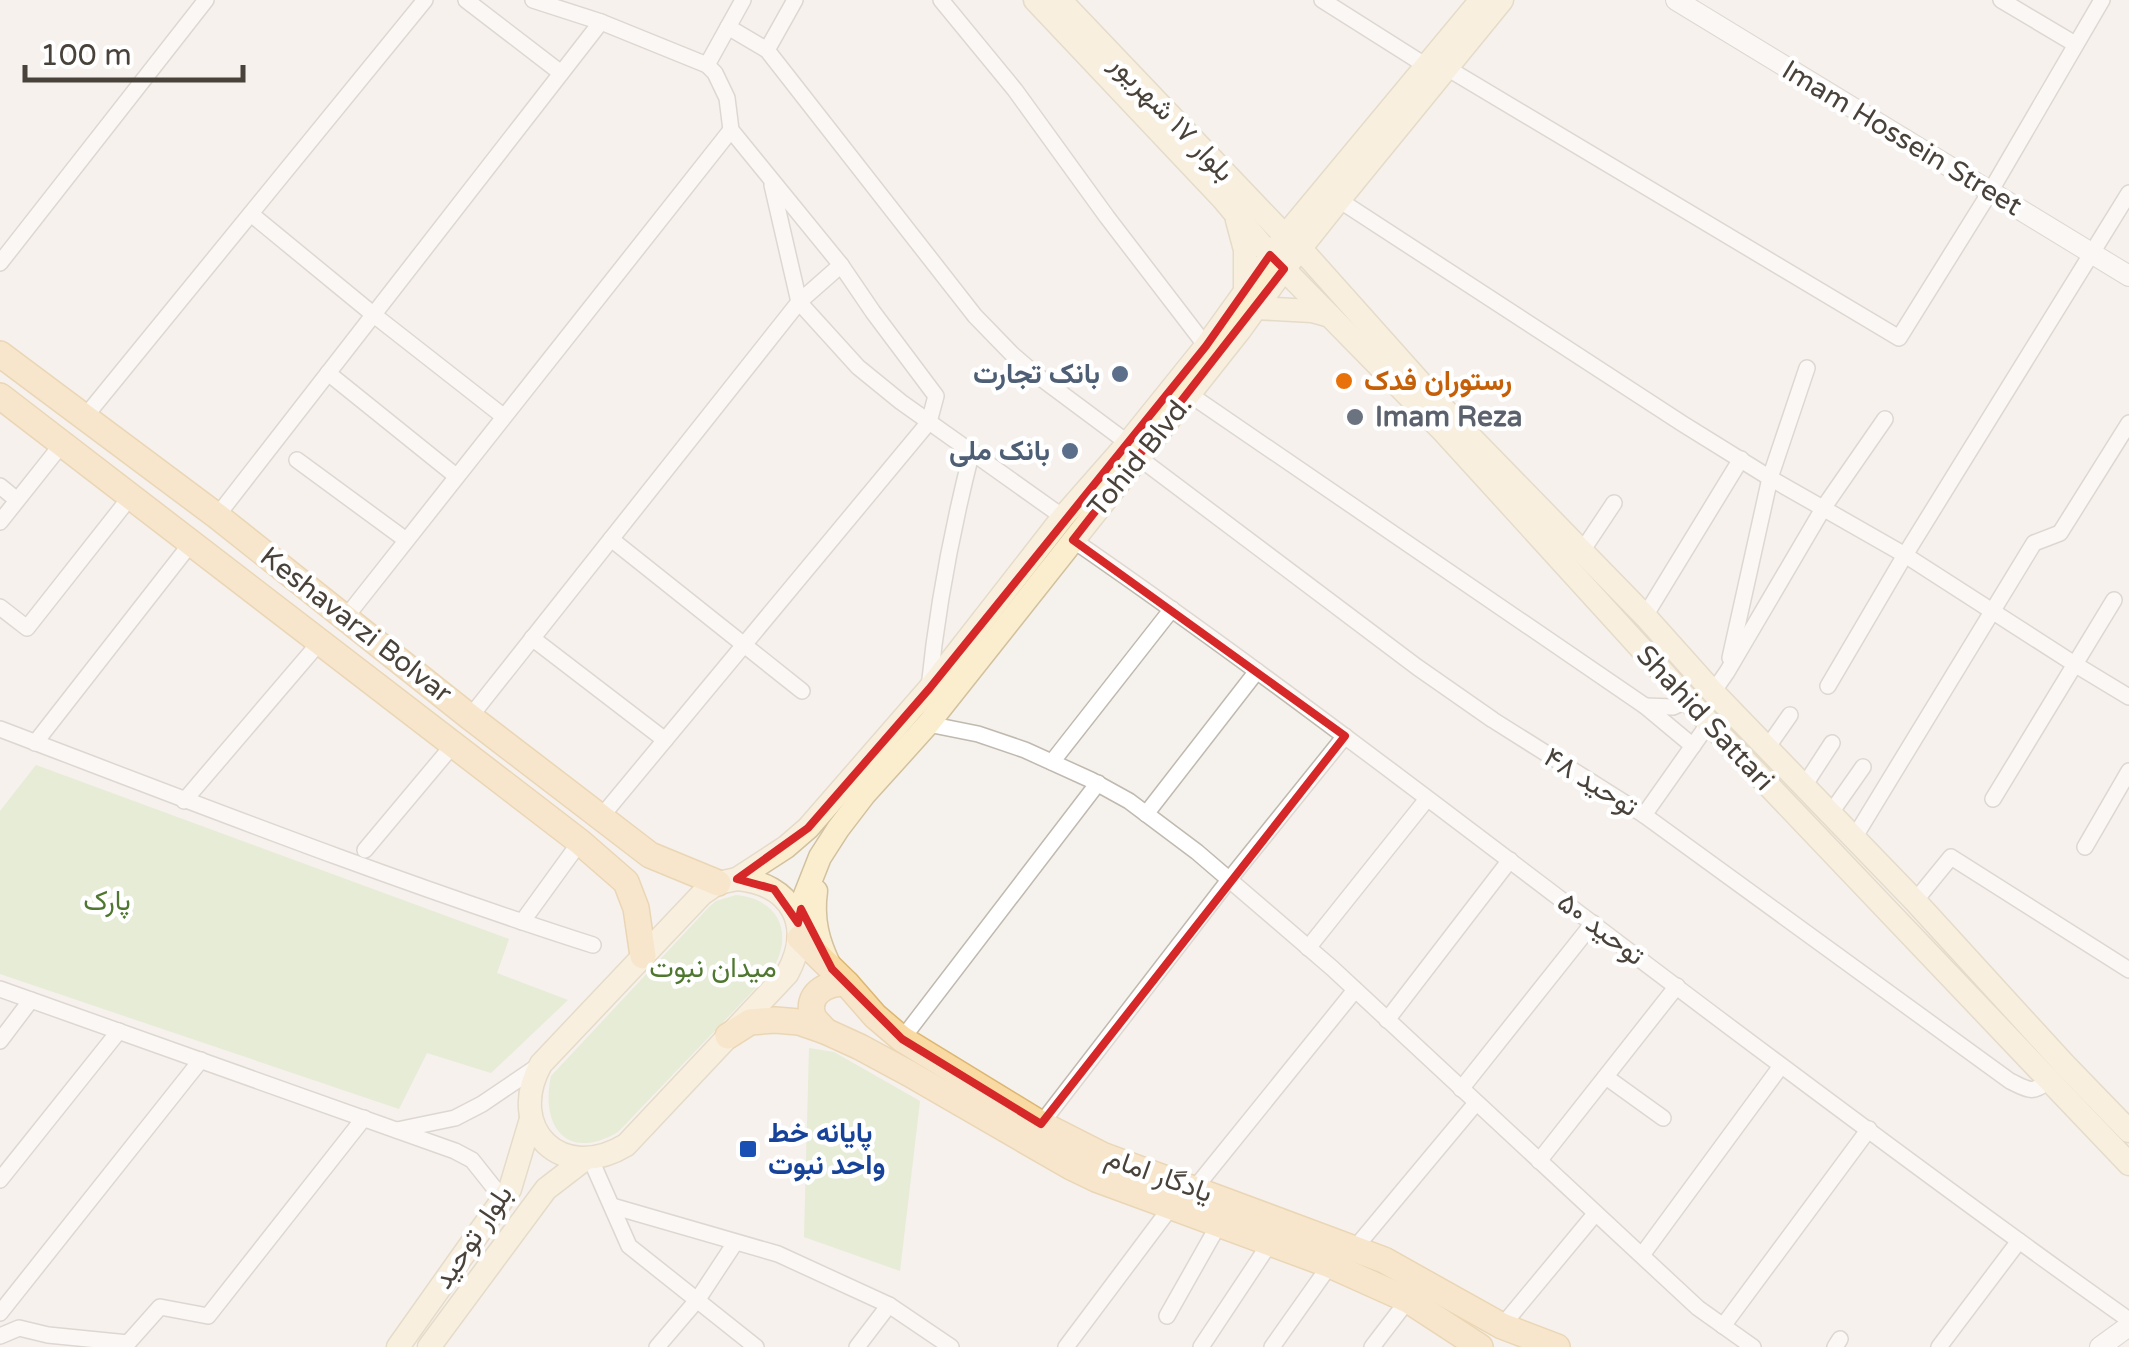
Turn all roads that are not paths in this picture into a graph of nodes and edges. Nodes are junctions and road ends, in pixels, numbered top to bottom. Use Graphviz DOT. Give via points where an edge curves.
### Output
graph roads {
  1 [pos="206,0"];
  2 [pos="425,0"];
  3 [pos="466,0"];
  4 [pos="533,0"];
  5 [pos="743,0"];
  6 [pos="795,0"];
  7 [pos="940,0"];
  8 [pos="1035,0"];
  9 [pos="1060,0"];
  10 [pos="1322,0"];
  11 [pos="1481,0"];
  12 [pos="1502,0"];
  13 [pos="1676,0"];
  14 [pos="2001,0"];
  15 [pos="2102,0"];
  16 [pos="602,22"];
  17 [pos="728,27"];
  18 [pos="2075,44"];
  19 [pos="767,50"];
  20 [pos="707,65"];
  21 [pos="1437,67"];
  22 [pos="561,73"];
  23 [pos="731,130"];
  24 [pos="771,181"];
  25 [pos="1990,192"];
  26 [pos="2129,193"];
  27 [pos="1238,201"];
  28 [pos="1325,207"];
  29 [pos="251,214"];
  30 [pos="1293,242"];
  31 [pos="2092,253"];
  32 [pos="1277,262"];
  33 [pos="0,263"];
  34 [pos="841,265"];
  35 [pos="2129,276"];
  36 [pos="1329,282"];
  37 [pos="1251,301"];
  38 [pos="799,302"];
  39 [pos="374,314"];
  40 [pos="1330,316"];
  41 [pos="1206,346"];
  42 [pos="0,354"];
  43 [pos="1807,368"];
  44 [pos="328,373"];
  45 [pos="1189,394"];
  46 [pos="0,396"];
  47 [pos="504,416"];
  48 [pos="84,418"];
  49 [pos="1885,419"];
  50 [pos="929,422"];
  51 [pos="2129,424"];
  52 [pos="62,444"];
  53 [pos="1133,450"];
  54 [pos="972,451"];
  55 [pos="1741,459"];
  56 [pos="297,460"];
  57 [pos="456,476"];
  58 [pos="1770,478"];
  59 [pos="0,486"];
  60 [pos="131,496"];
  61 [pos="17,500"];
  62 [pos="1614,502"];
  63 [pos="1824,508"];
  64 [pos="217,516"];
  65 [pos="1063,518"];
  66 [pos="0,522"];
  67 [pos="611,539"];
  68 [pos="406,540"];
  69 [pos="1073,540"];
  70 [pos="192,542"];
  71 [pos="1582,552"];
  72 [pos="1905,554"];
  73 [pos="2114,600"];
  74 [pos="0,607"];
  75 [pos="1172,609"];
  76 [pos="1991,610"];
  77 [pos="346,616"];
  78 [pos="1645,616"];
  79 [pos="532,638"];
  80 [pos="319,643"];
  81 [pos="744,645"];
  82 [pos="2076,665"];
  83 [pos="1256,671"];
  84 [pos="1727,672"];
  85 [pos="1828,686"];
  86 [pos="929,688"];
  87 [pos="802,692"];
  88 [pos="1712,692"];
  89 [pos="2129,697"];
  90 [pos="1688,700"];
  91 [pos="1645,706"];
  92 [pos="1790,715"];
  93 [pos="470,716"];
  94 [pos="1709,723"];
  95 [pos="928,724"];
  96 [pos="0,730"];
  97 [pos="1345,736"];
  98 [pos="664,740"];
  99 [pos="35,743"];
  100 [pos="1832,744"];
  101 [pos="453,745"];
  102 [pos="1693,746"];
  103 [pos="1767,748"];
  104 [pos="1052,762"];
  105 [pos="1863,767"];
  106 [pos="2129,771"];
  107 [pos="1098,783"];
  108 [pos="1804,786"];
  109 [pos="1993,798"];
  110 [pos="1427,799"];
  111 [pos="184,801"];
  112 [pos="1146,814"];
  113 [pos="1830,814"];
  114 [pos="1644,815"];
  115 [pos="601,817"];
  116 [pos="838,829"];
  117 [pos="1854,838"];
  118 [pos="580,842"];
  119 [pos="2085,847"];
  120 [pos="365,850"];
  121 [pos="650,854"];
  122 [pos="1510,860"];
  123 [pos="1229,880"];
  124 [pos="728,881"];
  125 [pos="626,882"];
  126 [pos="1915,901"];
  127 [pos="522,922"];
  128 [pos="1592,923"];
  129 [pos="799,931"];
  130 [pos="593,945"];
  131 [pos="1308,948"];
  132 [pos="644,956"];
  133 [pos="2129,970"];
  134 [pos="839,977"];
  135 [pos="1677,986"];
  136 [pos="0,989"];
  137 [pos="1355,990"];
  138 [pos="31,1000"];
  139 [pos="1386,1020"];
  140 [pos="119,1031"];
  141 [pos="825,1031"];
  142 [pos="728,1036"];
  143 [pos="902,1039"];
  144 [pos="0,1041"];
  145 [pos="201,1060"];
  146 [pos="541,1064"];
  147 [pos="1782,1066"];
  148 [pos="2056,1073"];
  149 [pos="1606,1077"];
  150 [pos="1461,1089"];
  151 [pos="1476,1102"];
  152 [pos="364,1118"];
  153 [pos="1663,1118"];
  154 [pos="531,1119"];
  155 [pos="1040,1124"];
  156 [pos="398,1130"];
  157 [pos="1869,1130"];
  158 [pos="2129,1131"];
  159 [pos="588,1159"];
  160 [pos="1539,1161"];
  161 [pos="2129,1164"];
  162 [pos="0,1180"];
  163 [pos="1194,1188"];
  164 [pos="546,1189"];
  165 [pos="507,1194"];
  166 [pos="612,1206"];
  167 [pos="1171,1207"];
  168 [pos="1596,1214"];
  169 [pos="1219,1224"];
  170 [pos="2019,1241"];
  171 [pos="734,1243"];
  172 [pos="1270,1243"];
  173 [pos="1356,1248"];
  174 [pos="1642,1256"];
  175 [pos="1330,1265"];
  176 [pos="698,1299"];
  177 [pos="1408,1300"];
  178 [pos="889,1305"];
  179 [pos="0,1312"];
  180 [pos="1167,1316"];
  181 [pos="2129,1323"];
  182 [pos="1502,1326"];
  183 [pos="1722,1326"];
  184 [pos="0,1336"];
  185 [pos="398,1347"];
  186 [pos="429,1347"];
  187 [pos="657,1347"];
  188 [pos="756,1347"];
  189 [pos="857,1347"];
  190 [pos="952,1347"];
  191 [pos="1066,1347"];
  192 [pos="1201,1347"];
  193 [pos="1272,1347"];
  194 [pos="1372,1347"];
  195 [pos="1480,1347"];
  196 [pos="1558,1347"];
  197 [pos="1753,1347"];
  198 [pos="1940,1347"];
  199 [pos="2100,1347"];
  1 -- 33 [label="street"];
  2 -- 29 [label="street"];
  3 -- 22 [label="street"];
  4 -- 16 [label="street"];
  5 -- 17 [label="street"];
  6 -- 19 [label="street"];
  7 -- 41 [label="street"];
  8 -- 27 [label="main road"];
  9 -- 27 [label="main road, بلوار ۱۷ شهریور"];
  10 -- 21 [label="street"];
  11 -- 21 [label="main road, Tohid Blvd."];
  12 -- 21 [label="main road, Tohid Blvd."];
  13 -- 25 [label="street, Imam Hossein Street"];
  14 -- 18 [label="street"];
  15 -- 18 [label="street"];
  16 -- 20 [label="street"];
  16 -- 22 [label="street"];
  17 -- 19 [label="street"];
  17 -- 20 [label="street"];
  18 -- 25 [label="street"];
  19 -- 53 [label="street, توحید ۴۸" via="975,316 1034,373"];
  20 -- 23 [label="street" via="726,98"];
  21 -- 25 [label="street" via="1899,338"];
  21 -- 28 [label="main road, Tohid Blvd."];
  22 -- 39 [label="street"];
  23 -- 24 [label="street"];
  23 -- 47 [label="street"];
  24 -- 34 [label="street"];
  24 -- 38 [label="street"];
  25 -- 31 [label="street, Imam Hossein Street"];
  26 -- 31 [label="street"];
  27 -- 28 [label="main road" via="1286,211"];
  27 -- 30 [label="main road, بلوار ۱۷ شهریور"];
  27 -- 32 [label="main road, Shahid Sattari"];
  27 -- 37 [label="main road"];
  28 -- 30 [label="main road, Tohid Blvd."];
  28 -- 36 [label="main road" via="1320,248"];
  28 -- 55 [label="street"];
  29 -- 39 [label="street"];
  29 -- 48 [label="street"];
  30 -- 32 [label="main road, Tohid Blvd."];
  30 -- 36 [label="main road, Shahid Sattari"];
  31 -- 35 [label="street, Imam Hossein Street"];
  31 -- 72 [label="street"];
  32 -- 37 [label="main road, Tohid Blvd."];
  32 -- 40 [label="main road, Shahid Sattari"];
  34 -- 38 [label="street"];
  34 -- 50 [label="street" via="936,396"];
  36 -- 71 [label="main road, Shahid Sattari"];
  37 -- 40 [label="main road"];
  37 -- 41 [label="main road, Tohid Blvd."];
  37 -- 45 [label="main road, Tohid Blvd."];
  38 -- 50 [label="street" via="858,367"];
  38 -- 67 [label="street"];
  39 -- 44 [label="street"];
  39 -- 47 [label="street"];
  40 -- 90 [label="main road, Shahid Sattari"];
  41 -- 53 [label="main road, Tohid Blvd."];
  42 -- 48 [label="main road, Keshavarzi Bolvar"];
  43 -- 58 [label="street"];
  44 -- 57 [label="street"];
  44 -- 64 [label="street"];
  45 -- 53 [label="main road, Tohid Blvd."];
  45 -- 91 [label="street"];
  46 -- 52 [label="main road, Keshavarzi Bolvar"];
  47 -- 57 [label="street"];
  48 -- 64 [label="main road, Keshavarzi Bolvar"];
  49 -- 63 [label="street"];
  50 -- 54 [label="street"];
  50 -- 81 [label="street"];
  51 -- 76 [label="street" via="2060,534 2034,544"];
  52 -- 60 [label="main road, Keshavarzi Bolvar"];
  52 -- 61 [label="street"];
  53 -- 65 [label="main road, Tohid Blvd."];
  53 -- 69 [label="main road, Tohid Blvd."];
  53 -- 114 [label="street, توحید ۴۸" via="1417,667"];
  54 -- 65 [label="street"];
  54 -- 86 [label="street" via="953,524"];
  55 -- 58 [label="street"];
  55 -- 78 [label="street"];
  56 -- 68 [label="street"];
  57 -- 68 [label="street"];
  58 -- 63 [label="street"];
  58 -- 84 [label="street"];
  59 -- 61 [label="street"];
  60 -- 70 [label="main road, Keshavarzi Bolvar"];
  60 -- 74 [label="street" via="27,628"];
  61 -- 66 [label="street"];
  62 -- 71 [label="street"];
  63 -- 72 [label="street"];
  63 -- 84 [label="street"];
  64 -- 77 [label="main road, Keshavarzi Bolvar"];
  65 -- 86 [label="main road, Tohid Blvd."];
  67 -- 79 [label="street"];
  67 -- 81 [label="street"];
  68 -- 77 [label="street"];
  69 -- 75 [label="street, توحید ۵۰"];
  69 -- 95 [label="main road, Tohid Blvd."];
  70 -- 80 [label="main road, Keshavarzi Bolvar"];
  70 -- 99 [label="street"];
  71 -- 78 [label="main road, Shahid Sattari"];
  72 -- 76 [label="street"];
  72 -- 85 [label="street"];
  73 -- 82 [label="street"];
  75 -- 83 [label="street, توحید ۵۰"];
  75 -- 104 [label="street"];
  76 -- 82 [label="street"];
  76 -- 117 [label="street"];
  77 -- 93 [label="main road, Keshavarzi Bolvar"];
  78 -- 88 [label="main road, Shahid Sattari"];
  79 -- 93 [label="street"];
  79 -- 98 [label="street"];
  80 -- 101 [label="main road, Keshavarzi Bolvar"];
  80 -- 111 [label="street"];
  81 -- 87 [label="street"];
  81 -- 98 [label="street"];
  82 -- 89 [label="street"];
  82 -- 109 [label="street"];
  83 -- 97 [label="street, توحید ۵۰"];
  83 -- 112 [label="street"];
  84 -- 88 [label="street"];
  86 -- 124 [label="main road, Tohid Blvd." via="808,828"];
  88 -- 103 [label="main road, Shahid Sattari"];
  90 -- 91 [label="street" via="1673,708"];
  90 -- 94 [label="main road, Shahid Sattari"];
  91 -- 102 [label="street"];
  92 -- 103 [label="street"];
  93 -- 115 [label="main road, Keshavarzi Bolvar"];
  94 -- 102 [label="street"];
  94 -- 148 [label="main road, Shahid Sattari"];
  95 -- 104 [label="street" via="978,734"];
  95 -- 116 [label="main road, Tohid Blvd."];
  96 -- 99 [label="street"];
  97 -- 110 [label="street, توحید ۵۰"];
  97 -- 123 [label="street"];
  98 -- 115 [label="street"];
  99 -- 111 [label="street"];
  100 -- 108 [label="street"];
  101 -- 118 [label="main road, Keshavarzi Bolvar"];
  101 -- 120 [label="street"];
  102 -- 114 [label="street"];
  103 -- 108 [label="main road, Shahid Sattari"];
  104 -- 107 [label="street"];
  105 -- 113 [label="street"];
  106 -- 119 [label="street"];
  107 -- 112 [label="street"];
  107 -- 143 [label="street"];
  108 -- 113 [label="main road, Shahid Sattari"];
  110 -- 122 [label="street, توحید ۵۰"];
  110 -- 131 [label="street"];
  111 -- 127 [label="street"];
  112 -- 123 [label="street"];
  113 -- 117 [label="main road, Shahid Sattari"];
  114 -- 148 [label="street, توحید ۴۸" via="2010,1081 2038,1090"];
  115 -- 121 [label="main road, Keshavarzi Bolvar"];
  116 -- 129 [label="main road, Tohid Blvd." via="803,900"];
  116 -- 134 [label="main road" via="814,900 818,936"];
  117 -- 126 [label="main road, Shahid Sattari"];
  118 -- 125 [label="main road, Keshavarzi Bolvar"];
  118 -- 127 [label="street"];
  121 -- 124 [label="main road, Keshavarzi Bolvar"];
  121 -- 125 [label="main road" via="645,881"];
  122 -- 128 [label="street, توحید ۵۰"];
  122 -- 139 [label="street"];
  123 -- 131 [label="street"];
  123 -- 155 [label="street"];
  124 -- 129 [label="main road" via="774,889 788,902"];
  124 -- 132 [label="main road, Tohid Blvd." via="702,894"];
  125 -- 132 [label="main road"];
  126 -- 133 [label="street" via="1950,858"];
  126 -- 148 [label="main road, Shahid Sattari"];
  127 -- 130 [label="street"];
  128 -- 135 [label="street, توحید ۵۰"];
  128 -- 150 [label="street"];
  129 -- 134 [label="main road, یادگار امام"];
  129 -- 142 [label="main road, Tohid Blvd." via="787,974"];
  131 -- 137 [label="street"];
  132 -- 146 [label="main road, Tohid Blvd."];
  134 -- 141 [label="main road" via="814,997 814,1019"];
  134 -- 143 [label="main road, یادگار امام"];
  135 -- 147 [label="street, توحید ۵۰"];
  135 -- 149 [label="street"];
  136 -- 138 [label="street"];
  137 -- 139 [label="street"];
  137 -- 163 [label="street"];
  138 -- 140 [label="street"];
  138 -- 144 [label="street"];
  139 -- 150 [label="street"];
  140 -- 145 [label="street"];
  140 -- 162 [label="street"];
  141 -- 142 [label="main road, یادگار امام" via="774,1020 750,1022"];
  141 -- 167 [label="main road, یادگار امام" via="1071,1167"];
  142 -- 159 [label="main road, بلوار توحید" via="626,1145"];
  143 -- 155 [label="main road, یادگار امام"];
  145 -- 152 [label="street"];
  145 -- 179 [label="street"];
  146 -- 154 [label="main road, بلوار توحید" via="528,1100"];
  146 -- 156 [label="street" via="454,1118"];
  147 -- 157 [label="street, توحید ۵۰"];
  147 -- 174 [label="street"];
  148 -- 158 [label="main road, Shahid Sattari"];
  148 -- 161 [label="main road, Shahid Sattari"];
  149 -- 153 [label="street"];
  149 -- 160 [label="street"];
  150 -- 151 [label="street"];
  151 -- 160 [label="street"];
  151 -- 173 [label="street"];
  152 -- 156 [label="street"];
  152 -- 184 [label="street" via="208,1316 160,1307 128,1343 19,1328"];
  154 -- 159 [label="main road" via="554,1150"];
  154 -- 165 [label="main road, بلوار توحید"];
  155 -- 163 [label="main road, یادگار امام" via="1102,1156"];
  156 -- 165 [label="street" via="472,1160"];
  157 -- 170 [label="street, توحید ۵۰"];
  157 -- 183 [label="street"];
  159 -- 164 [label="main road, بلوار توحید"];
  159 -- 166 [label="street"];
  160 -- 168 [label="street"];
  163 -- 173 [label="main road, یادگار امام"];
  164 -- 165 [label="main road" via="545,1181 525,1172"];
  164 -- 186 [label="main road, بلوار توحید"];
  165 -- 185 [label="main road, بلوار توحید"];
  166 -- 171 [label="street"];
  166 -- 176 [label="street" via="629,1246"];
  167 -- 169 [label="main road, یادگار امام"];
  167 -- 191 [label="street"];
  168 -- 174 [label="street"];
  168 -- 182 [label="street"];
  169 -- 172 [label="main road, یادگار امام"];
  169 -- 180 [label="street"];
  170 -- 181 [label="street, توحید ۵۰"];
  170 -- 198 [label="street"];
  171 -- 176 [label="street"];
  171 -- 178 [label="street" via="778,1254"];
  172 -- 175 [label="main road, یادگار امام"];
  172 -- 192 [label="street"];
  173 -- 182 [label="main road, یادگار امام"];
  174 -- 183 [label="street"];
  175 -- 177 [label="main road, یادگار امام"];
  175 -- 193 [label="street"];
  176 -- 187 [label="street"];
  176 -- 188 [label="street"];
  177 -- 194 [label="street"];
  177 -- 195 [label="main road, یادگار امام"];
  178 -- 189 [label="street"];
  178 -- 190 [label="street"];
  181 -- 199 [label="street"];
  182 -- 196 [label="main road, یادگار امام"];
  183 -- 197 [label="street"];
}
